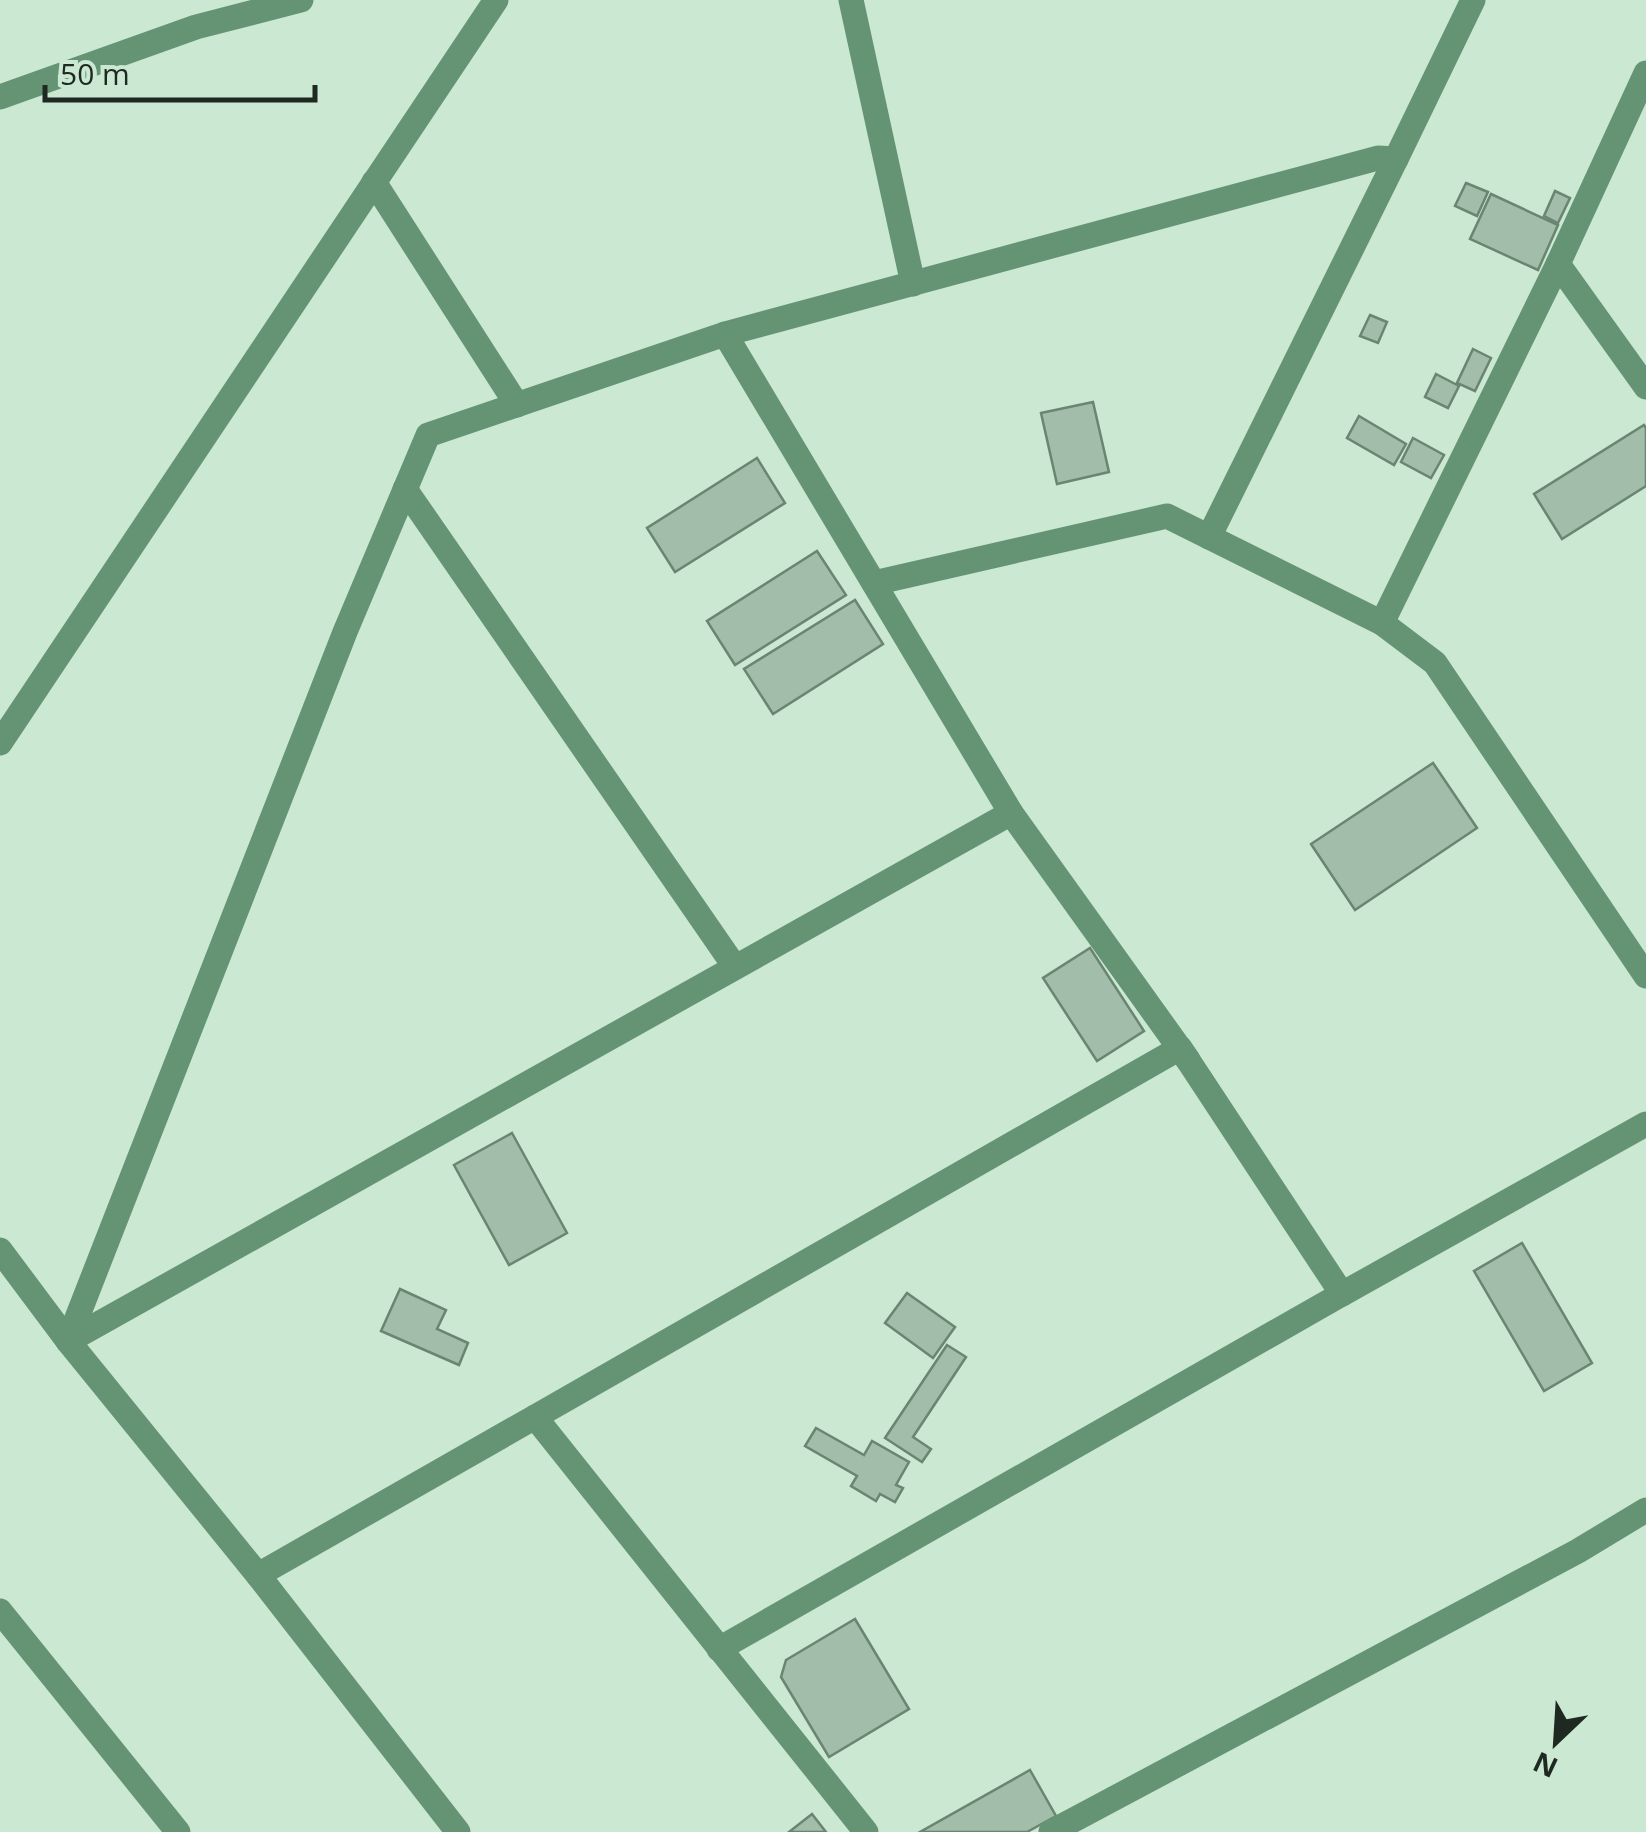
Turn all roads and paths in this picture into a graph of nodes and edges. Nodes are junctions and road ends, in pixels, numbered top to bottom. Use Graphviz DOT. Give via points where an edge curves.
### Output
graph roads {
  1 [pos="301,0"];
  2 [pos="496,0"];
  3 [pos="851,0"];
  4 [pos="1473,0"];
  5 [pos="1646,73"];
  6 [pos="0,97"];
  7 [pos="1396,159"];
  8 [pos="374,182"];
  9 [pos="1558,264"];
  10 [pos="912,284"];
  11 [pos="726,334"];
  12 [pos="1646,387"];
  13 [pos="517,405"];
  14 [pos="406,490"];
  15 [pos="1209,537"];
  16 [pos="874,584"];
  17 [pos="1382,623"];
  18 [pos="0,743"];
  19 [pos="1011,813"];
  20 [pos="734,967"];
  21 [pos="1646,976"];
  22 [pos="1184,1054"];
  23 [pos="1646,1124"];
  24 [pos="0,1250"];
  25 [pos="1342,1294"];
  26 [pos="68,1341"];
  27 [pos="535,1417"];
  28 [pos="1646,1510"];
  29 [pos="258,1575"];
  30 [pos="0,1610"];
  31 [pos="719,1649"];
  32 [pos="178,1832"];
  33 [pos="458,1832"];
  34 [pos="866,1832"];
  35 [pos="1050,1832"];
  1 -- 6 [label="street" via="196,26"];
  2 -- 8 [label="street"];
  3 -- 10 [label="street"];
  4 -- 7 [label="street"];
  5 -- 9 [label="street"];
  7 -- 10 [label="street" via="1378,158"];
  7 -- 15 [label="street"];
  8 -- 13 [label="street"];
  8 -- 18 [label="street"];
  9 -- 12 [label="street"];
  9 -- 17 [label="street"];
  10 -- 11 [label="street"];
  11 -- 13 [label="street"];
  11 -- 16 [label="street"];
  13 -- 14 [label="street" via="428,435"];
  14 -- 20 [label="street"];
  14 -- 26 [label="street" via="344,632"];
  15 -- 16 [label="street" via="1167,516"];
  15 -- 17 [label="street"];
  16 -- 19 [label="street"];
  17 -- 21 [label="street" via="1436,663"];
  19 -- 20 [label="street"];
  19 -- 22 [label="street"];
  20 -- 26 [label="street"];
  22 -- 25 [label="street"];
  22 -- 27 [label="street"];
  23 -- 25 [label="street"];
  24 -- 26 [label="street"];
  25 -- 31 [label="street"];
  26 -- 29 [label="street"];
  27 -- 29 [label="street"];
  27 -- 31 [label="street"];
  28 -- 35 [label="street"];
  29 -- 33 [label="street"];
  30 -- 32 [label="street"];
  31 -- 34 [label="street"];
}
